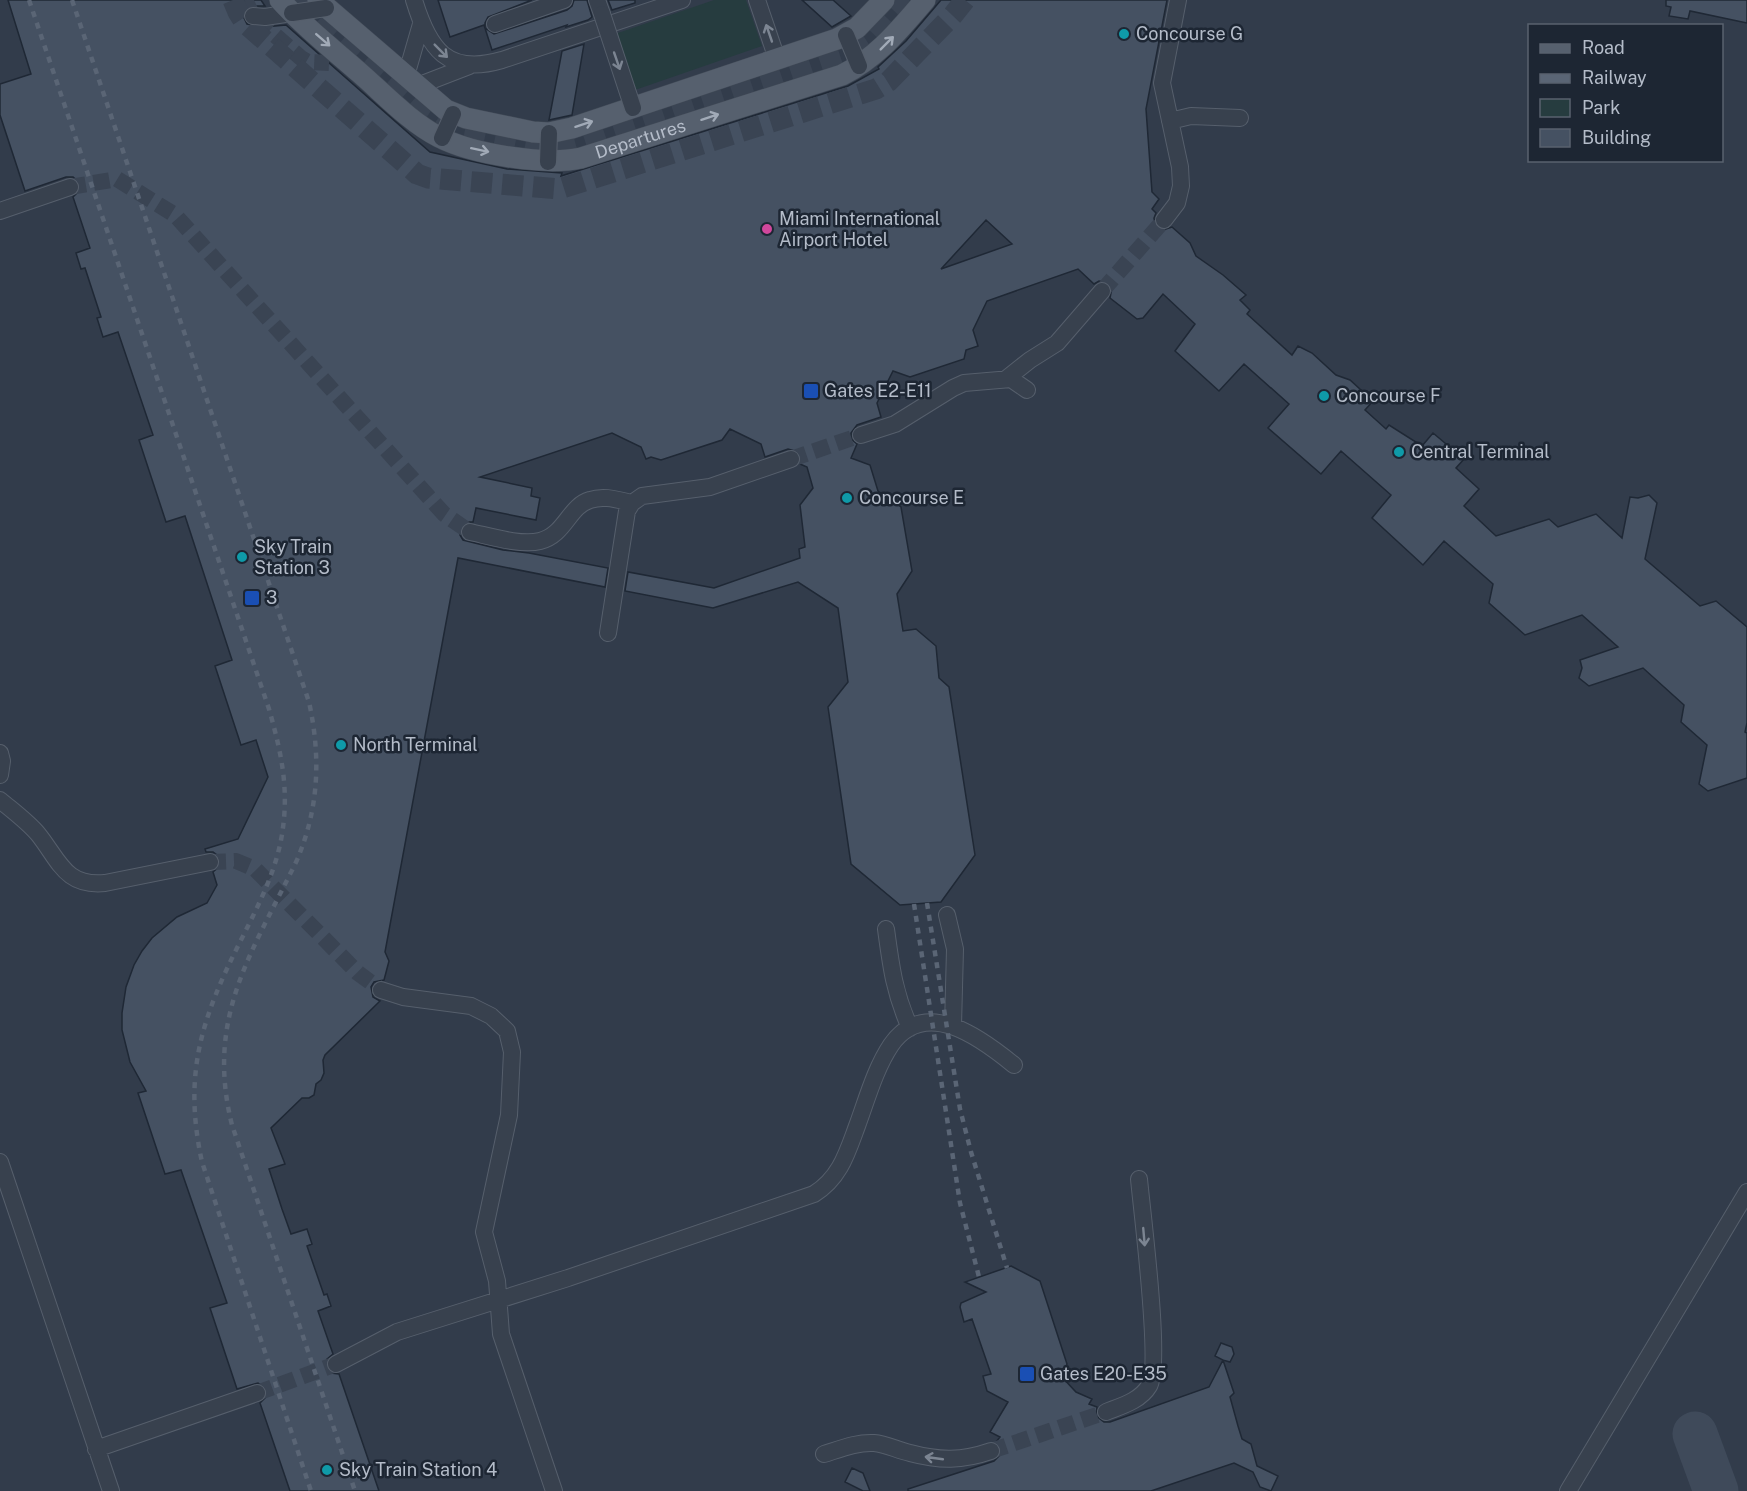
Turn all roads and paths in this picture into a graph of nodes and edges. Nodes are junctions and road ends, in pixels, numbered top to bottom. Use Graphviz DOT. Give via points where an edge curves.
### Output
graph roads {
  1 [pos="414,0"];
  2 [pos="564,0"];
  3 [pos="682,0"];
  4 [pos="884,0"];
  5 [pos="926,0"];
  6 [pos="1178,0"];
  7 [pos="327,2"];
  8 [pos="759,4"];
  9 [pos="286,6"];
  10 [pos="599,7"];
  11 [pos="253,16"];
  12 [pos="421,24"];
  13 [pos="495,24"];
  14 [pos="846,35"];
  15 [pos="777,59"];
  16 [pos="469,66"];
  17 [pos="859,66"];
  18 [pos="408,69"];
  19 [pos="425,84"];
  20 [pos="633,108"];
  21 [pos="453,114"];
  22 [pos="1240,118"];
  23 [pos="1170,121"];
  24 [pos="549,133"];
  25 [pos="442,138"];
  26 [pos="548,162"];
  27 [pos="70,187"];
  28 [pos="0,211"];
  29 [pos="1164,220"];
  30 [pos="1102,291"];
  31 [pos="1006,379"];
  32 [pos="1027,390"];
  33 [pos="861,435"];
  34 [pos="791,459"];
  35 [pos="632,503"];
  36 [pos="470,532"];
  37 [pos="608,633"];
  38 [pos="0,753"];
  39 [pos="0,775"];
  40 [pos="0,800"];
  41 [pos="210,862"];
  42 [pos="947,915"];
  43 [pos="886,929"];
  44 [pos="381,990"];
  45 [pos="952,1026"];
  46 [pos="910,1028"];
  47 [pos="1014,1065"];
  48 [pos="0,1162"];
  49 [pos="1139,1179"];
  50 [pos="1747,1192"];
  51 [pos="498,1300"];
  52 [pos="336,1364"];
  53 [pos="257,1393"];
  54 [pos="1106,1412"];
  55 [pos="96,1449"];
  56 [pos="992,1451"];
  57 [pos="824,1454"];
  58 [pos="111,1491"];
  59 [pos="554,1491"];
  60 [pos="1568,1491"];
  1 -- 12 [label="lane"];
  2 -- 13 [label="lane"];
  3 -- 16 [label="lane" via="555,36 504,53 483,65"];
  4 -- 14 [label="main road, Departures"];
  17 -- 5 [label="main road, Departures, one-way" via="890,41"];
  6 -- 23 [label="lane" via="1163,74"];
  7 -- 9 [label="lane, bridge"];
  7 -- 21 [label="main road, Departures" via="427,95"];
  15 -- 8 [label="lane, one-way"];
  9 -- 11 [label="lane" via="265,17"];
  9 -- 25 [label="main road, Departures, one-way" via="339,63"];
  10 -- 20 [label="lane, one-way, bridge"];
  12 -- 16 [label="lane, one-way" via="445,56"];
  12 -- 18 [label="lane"];
  14 -- 15 [label="main road, Departures"];
  14 -- 17 [label="lane, bridge"];
  15 -- 20 [label="main road, Departures"];
  16 -- 19 [label="lane"];
  26 -- 17 [label="main road, Departures, one-way" via="611,149 842,75"];
  24 -- 20 [label="main road, Departures, one-way"];
  21 -- 24 [label="main road, Departures"];
  21 -- 25 [label="lane, bridge"];
  22 -- 23 [label="lane" via="1191,116"];
  23 -- 29 [label="lane" via="1181,186 1177,203"];
  24 -- 26 [label="lane, bridge"];
  25 -- 26 [label="main road, Departures, one-way" via="475,149"];
  27 -- 28 [label="lane"];
  30 -- 31 [label="lane" via="1057,342"];
  31 -- 32 [label="lane"];
  31 -- 33 [label="lane" via="958,385 902,420"];
  34 -- 35 [label="lane" via="710,487 646,495"];
  35 -- 36 [label="lane" via="589,500 559,531 537,542"];
  35 -- 37 [label="lane" via="627,511"];
  38 -- 39 [label="lane"];
  40 -- 41 [label="lane" via="38,833 67,874 89,883"];
  42 -- 45 [label="lane" via="955,949"];
  43 -- 46 [label="lane" via="894,987"];
  44 -- 51 [label="lane" via="403,997 471,1006 491,1016 507,1031 512,1052 509,1114 483,1232 498,1281"];
  45 -- 46 [label="lane" via="924,1023"];
  45 -- 47 [label="lane" via="981,1040"];
  46 -- 51 [label="lane" via="891,1046 878,1070 839,1171 814,1194"];
  48 -- 55 [label="lane"];
  49 -- 54 [label="lane, one-way" via="1154,1375 1144,1393"];
  50 -- 60 [label="lane"];
  51 -- 52 [label="lane" via="397,1332"];
  51 -- 59 [label="lane" via="501,1334"];
  53 -- 55 [label="lane"];
  55 -- 58 [label="lane"];
  56 -- 57 [label="lane, one-way" via="954,1460 865,1443"];
}
